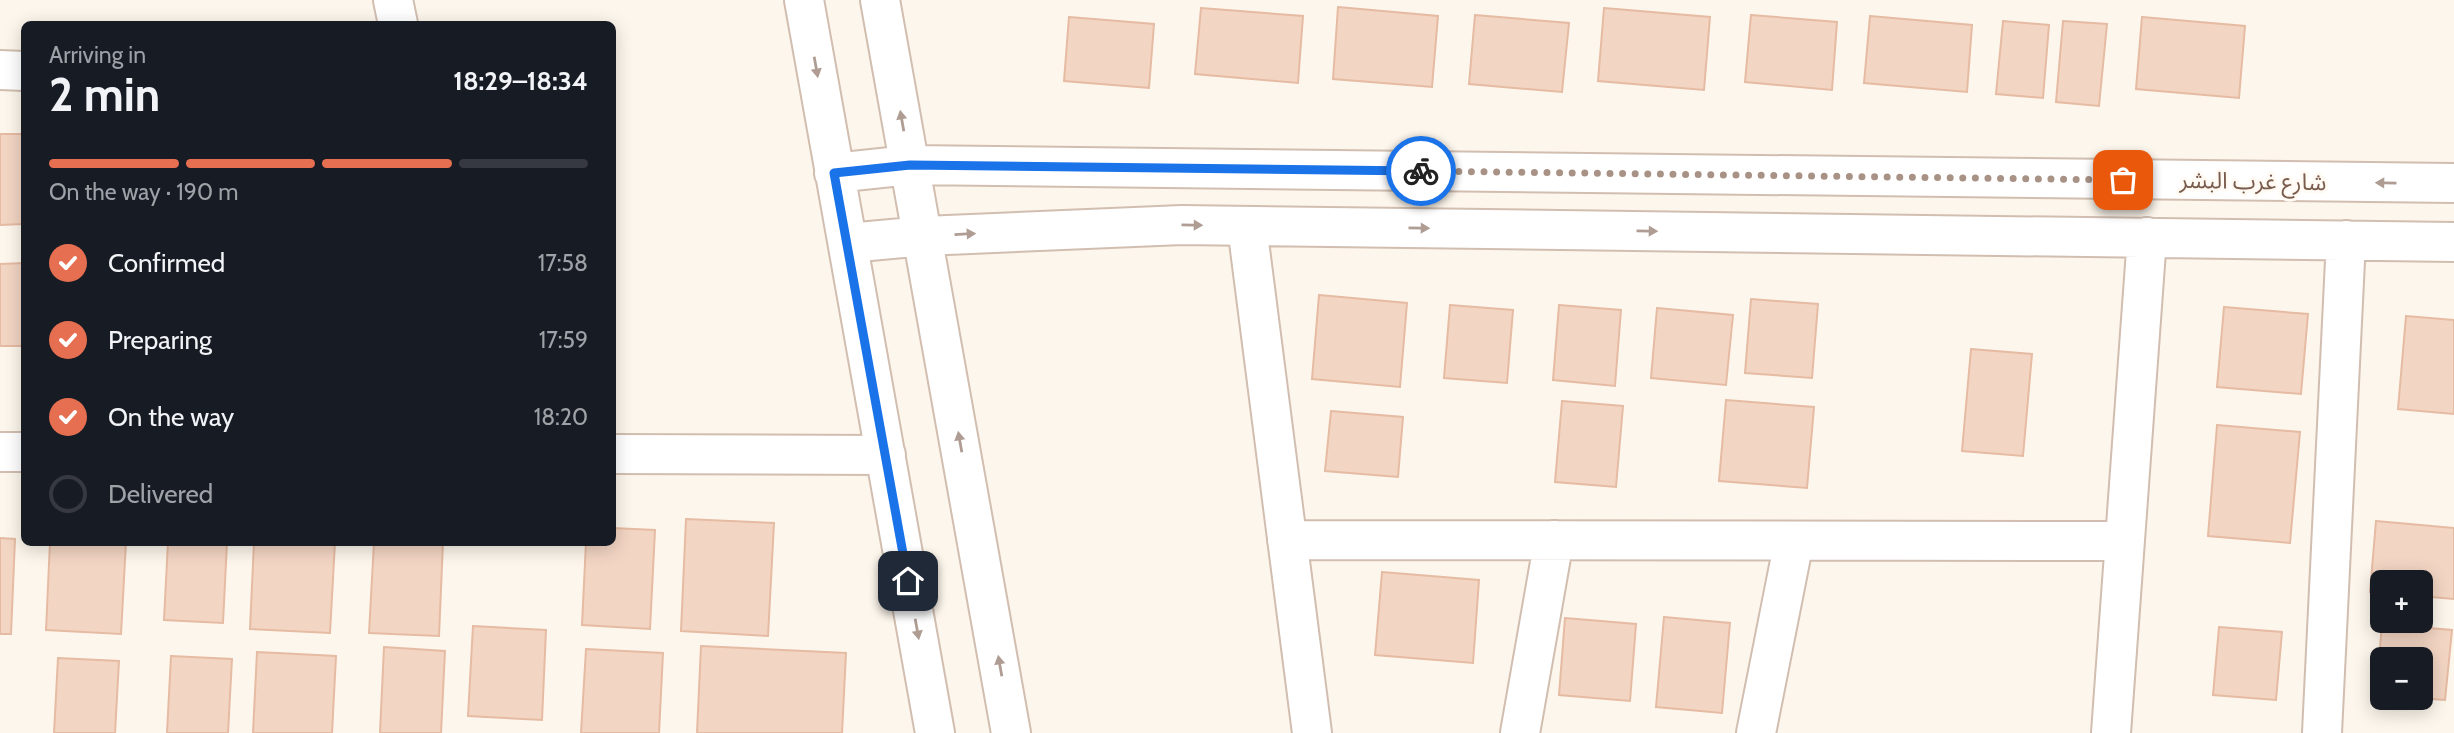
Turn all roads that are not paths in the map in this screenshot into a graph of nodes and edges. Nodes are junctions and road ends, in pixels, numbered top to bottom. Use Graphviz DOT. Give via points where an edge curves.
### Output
graph roads {
  1 [pos="393,0"];
  2 [pos="804,0"];
  3 [pos="880,0"];
  4 [pos="397,21"];
  5 [pos="0,70"];
  6 [pos="21,71"];
  7 [pos="910,165"];
  8 [pos="834,173"];
  9 [pos="2454,183"];
  10 [pos="1247,226"];
  11 [pos="924,236"];
  12 [pos="2147,237"];
  13 [pos="2346,240"];
  14 [pos="2454,242"];
  15 [pos="848,243"];
  16 [pos="0,452"];
  17 [pos="21,452"];
  18 [pos="616,454"];
  19 [pos="886,455"];
  20 [pos="1287,540"];
  21 [pos="1554,540"];
  22 [pos="1794,541"];
  23 [pos="2125,541"];
  24 [pos="935,733"];
  25 [pos="1011,733"];
  26 [pos="1312,733"];
  27 [pos="1520,733"];
  28 [pos="1756,733"];
  29 [pos="2111,733"];
  30 [pos="2322,733"];
  1 -- 4 [label="street"];
  2 -- 8 [label="street, one-way"];
  7 -- 3 [label="street, one-way"];
  5 -- 6 [label="street"];
  7 -- 8 [label="street, شارع غرب البشر"];
  9 -- 7 [label="street, شارع غرب البشر, one-way"];
  7 -- 11 [label="street"];
  8 -- 15 [label="street"];
  11 -- 10 [label="street, one-way"];
  10 -- 12 [label="street, one-way"];
  10 -- 20 [label="street"];
  11 -- 15 [label="street"];
  25 -- 11 [label="street, one-way"];
  12 -- 13 [label="street"];
  12 -- 23 [label="street"];
  13 -- 14 [label="street"];
  13 -- 30 [label="street"];
  15 -- 19 [label="street"];
  16 -- 17 [label="street"];
  18 -- 19 [label="street"];
  19 -- 24 [label="street, one-way"];
  20 -- 21 [label="street"];
  20 -- 26 [label="street"];
  21 -- 22 [label="street"];
  21 -- 27 [label="street"];
  22 -- 23 [label="street"];
  22 -- 28 [label="street"];
  23 -- 29 [label="street"];
}
